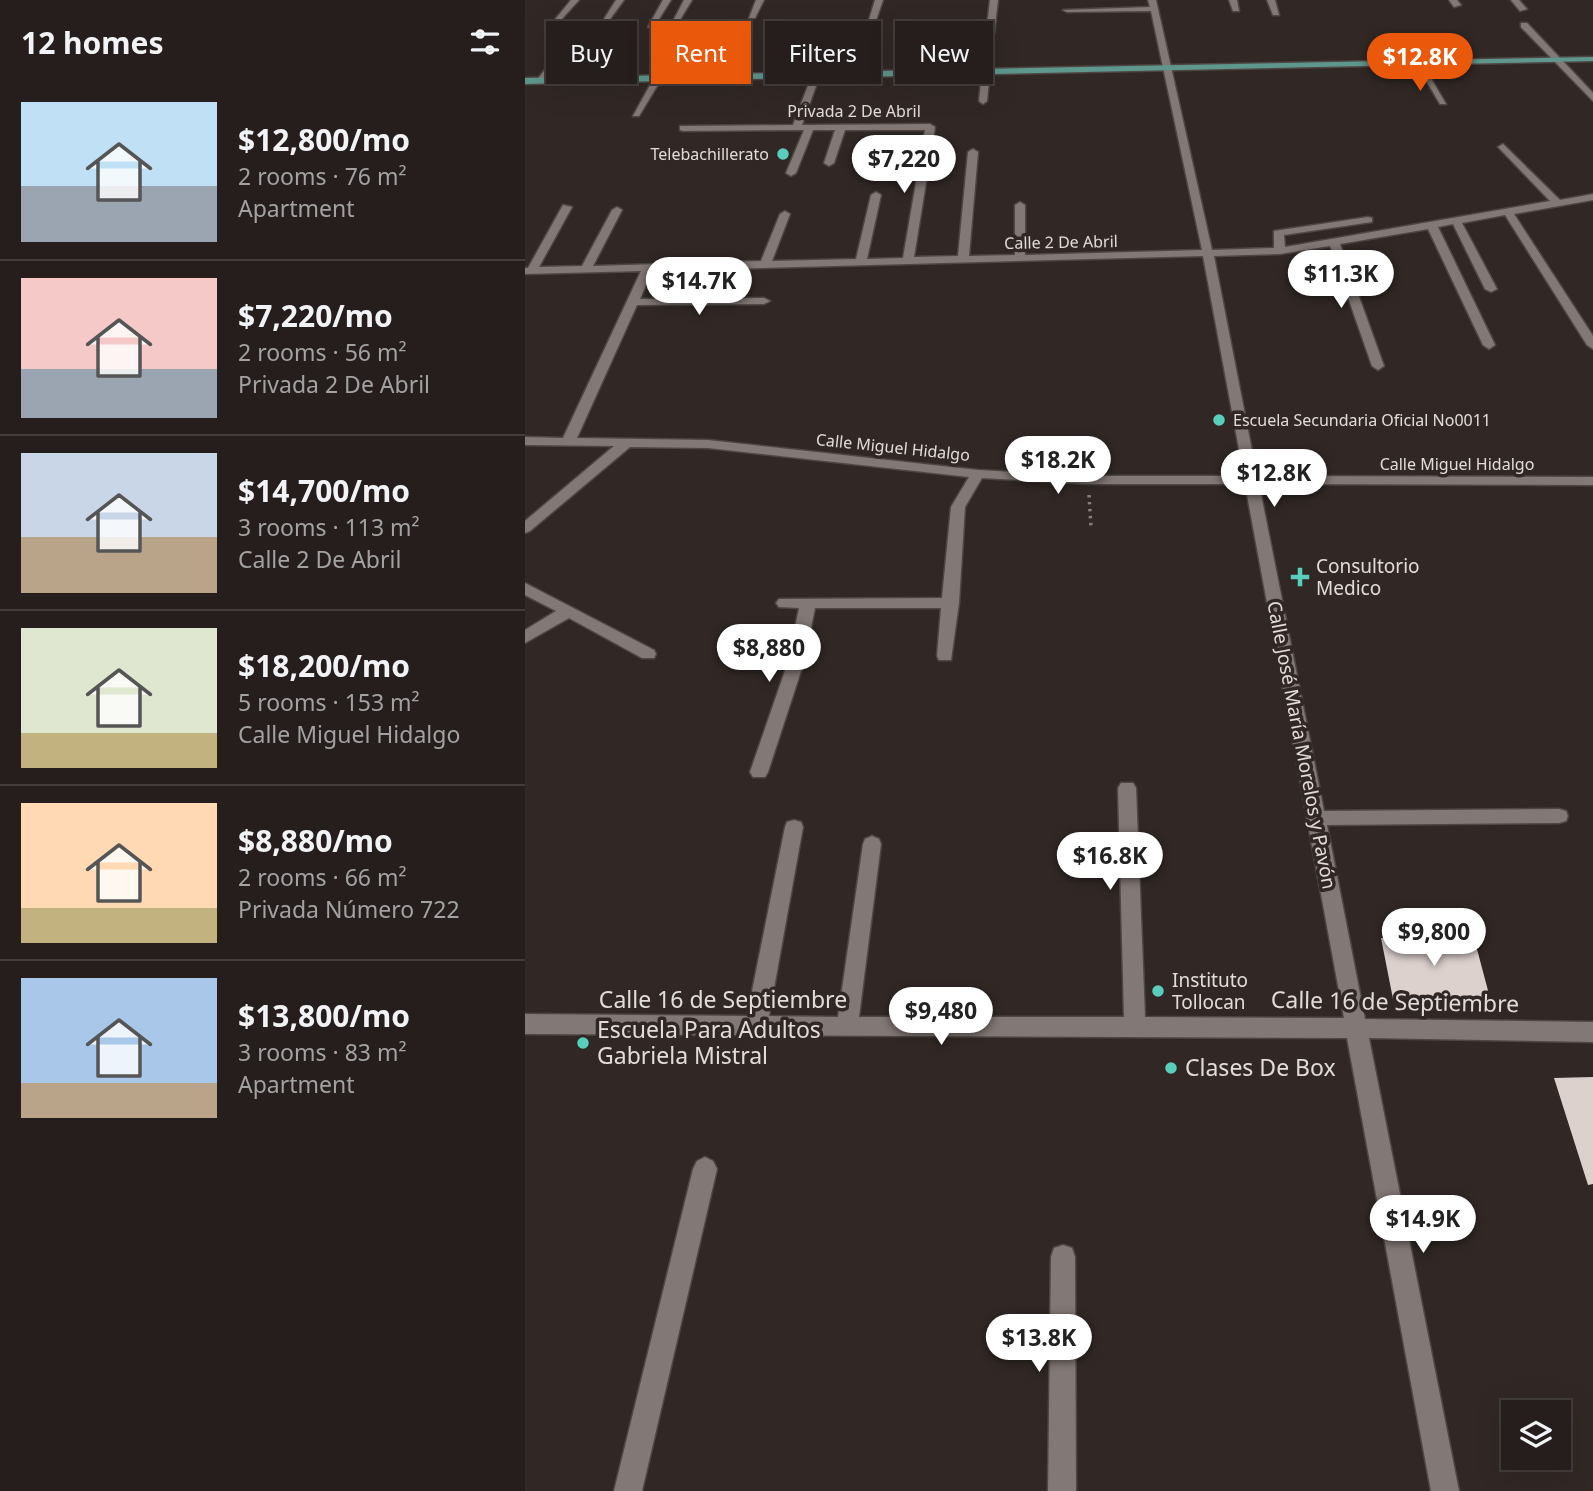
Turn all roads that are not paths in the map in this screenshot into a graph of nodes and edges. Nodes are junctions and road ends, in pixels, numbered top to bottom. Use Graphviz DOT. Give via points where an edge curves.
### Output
graph roads {
  1 [pos="575,0"];
  2 [pos="620,0"];
  3 [pos="667,0"];
  4 [pos="688,0"];
  5 [pos="760,0"];
  6 [pos="879,0"];
  7 [pos="995,0"];
  8 [pos="1233,0"];
  9 [pos="1271,0"];
  10 [pos="1515,0"];
  11 [pos="1153,5"];
  12 [pos="1236,9"];
  13 [pos="1523,9"];
  14 [pos="1067,10"];
  15 [pos="1276,13"];
  16 [pos="751,16"];
  17 [pos="607,17"];
  18 [pos="556,20"];
  19 [pos="675,20"];
  20 [pos="654,21"];
  21 [pos="872,21"];
  22 [pos="992,21"];
  23 [pos="1524,25"];
  24 [pos="1593,59"];
  25 [pos="1557,60"];
  26 [pos="1417,62"];
  27 [pos="1165,66"];
  28 [pos="993,71"];
  29 [pos="546,73"];
  30 [pos="651,78"];
  31 [pos="540,80"];
  32 [pos="525,81"];
  33 [pos="654,84"];
  34 [pos="813,84"];
  35 [pos="985,84"];
  36 [pos="1593,98"];
  37 [pos="983,101"];
  38 [pos="1443,102"];
  39 [pos="636,114"];
  40 [pos="797,127"];
  41 [pos="810,127"];
  42 [pos="841,127"];
  43 [pos="683,128"];
  44 [pos="1503,147"];
  45 [pos="973,152"];
  46 [pos="829,163"];
  47 [pos="791,173"];
  48 [pos="876,195"];
  49 [pos="1591,200"];
  50 [pos="1558,204"];
  51 [pos="1020,205"];
  52 [pos="566,207"];
  53 [pos="617,211"];
  54 [pos="1508,212"];
  55 [pos="785,214"];
  56 [pos="1369,219"];
  57 [pos="1456,221"];
  58 [pos="1432,226"];
  59 [pos="1334,243"];
  60 [pos="1280,251"];
  61 [pos="1208,254"];
  62 [pos="1020,258"];
  63 [pos="963,260"];
  64 [pos="908,261"];
  65 [pos="861,263"];
  66 [pos="765,266"];
  67 [pos="648,268"];
  68 [pos="586,269"];
  69 [pos="529,271"];
  70 [pos="1491,289"];
  71 [pos="764,301"];
  72 [pos="633,302"];
  73 [pos="1489,345"];
  74 [pos="1593,345"];
  75 [pos="1378,366"];
  76 [pos="569,440"];
  77 [pos="525,441"];
  78 [pos="544,441"];
  79 [pos="629,441"];
  80 [pos="525,451"];
  81 [pos="978,474"];
  82 [pos="1593,481"];
  83 [pos="1251,482"];
  84 [pos="525,528"];
  85 [pos="525,588"];
  86 [pos="784,603"];
  87 [pos="808,603"];
  88 [pos="951,603"];
  89 [pos="567,612"];
  90 [pos="525,637"];
  91 [pos="648,654"];
  92 [pos="945,656"];
  93 [pos="759,772"];
  94 [pos="1127,788"];
  95 [pos="1559,816"];
  96 [pos="1317,818"];
  97 [pos="794,827"];
  98 [pos="872,844"];
  99 [pos="525,1024"];
  100 [pos="1135,1025"];
  101 [pos="756,1027"];
  102 [pos="847,1027"];
  103 [pos="1357,1027"];
  104 [pos="1593,1032"];
  105 [pos="705,1169"];
  106 [pos="1063,1257"];
  107 [pos="628,1491"];
  108 [pos="1062,1491"];
  109 [pos="1445,1491"];
  1 -- 18 [label="street"];
  2 -- 17 [label="street"];
  3 -- 20 [label="street"];
  4 -- 19 [label="street"];
  5 -- 16 [label="street"];
  6 -- 21 [label="street"];
  7 -- 22 [label="street"];
  8 -- 12 [label="street"];
  9 -- 15 [label="street"];
  10 -- 13 [label="street"];
  11 -- 14 [label="street"];
  11 -- 27 [label="street, Calle José María Morelos y Pavón"];
  23 -- 25 [label="street"];
  24 -- 25 [label="main road"];
  25 -- 26 [label="main road"];
  25 -- 36 [label="street"];
  26 -- 27 [label="main road"];
  26 -- 38 [label="street"];
  27 -- 28 [label="main road"];
  27 -- 61 [label="street, Calle José María Morelos y Pavón"];
  29 -- 31 [label="street"];
  30 -- 31 [label="main road"];
  31 -- 32 [label="main road"];
  33 -- 39 [label="street"];
  34 -- 40 [label="street"];
  35 -- 37 [label="street"];
  40 -- 41 [label="street, Privada 2 De Abril"];
  40 -- 43 [label="street, Privada 2 De Abril"];
  41 -- 42 [label="street, Privada 2 De Abril"];
  41 -- 47 [label="street"];
  42 -- 46 [label="street"];
  42 -- 64 [label="street, Privada 2 De Abril" via="931,128"];
  44 -- 50 [label="street"];
  45 -- 63 [label="street"];
  48 -- 65 [label="street"];
  49 -- 50 [label="street, Calle 2 De Abril"];
  50 -- 54 [label="street, Calle 2 De Abril"];
  51 -- 62 [label="street"];
  52 -- 69 [label="street"];
  53 -- 68 [label="street"];
  54 -- 57 [label="street, Calle 2 De Abril"];
  54 -- 74 [label="street"];
  55 -- 66 [label="street"];
  56 -- 60 [label="street" via="1278,233"];
  57 -- 58 [label="street, Calle 2 De Abril"];
  57 -- 70 [label="street"];
  58 -- 59 [label="street, Calle 2 De Abril"];
  58 -- 73 [label="street"];
  59 -- 60 [label="street, Calle 2 De Abril"];
  59 -- 75 [label="street"];
  60 -- 61 [label="street, Calle 2 De Abril"];
  61 -- 62 [label="street, Calle 2 De Abril"];
  61 -- 83 [label="street, Calle José María Morelos y Pavón"];
  62 -- 63 [label="street, Calle 2 De Abril"];
  63 -- 64 [label="street, Calle 2 De Abril"];
  64 -- 65 [label="street, Calle 2 De Abril"];
  65 -- 66 [label="street, Calle 2 De Abril"];
  66 -- 67 [label="street, Calle 2 De Abril"];
  67 -- 68 [label="street, Calle 2 De Abril"];
  67 -- 72 [label="street"];
  68 -- 69 [label="street, Calle 2 De Abril"];
  71 -- 72 [label="street"];
  72 -- 76 [label="street"];
  76 -- 78 [label="street, Calle Miguel Hidalgo"];
  76 -- 79 [label="street, Calle Miguel Hidalgo"];
  77 -- 78 [label="street, Calle Miguel Hidalgo"];
  78 -- 80 [label="street"];
  79 -- 81 [label="street, Calle Miguel Hidalgo" via="708,444"];
  79 -- 84 [label="street"];
  81 -- 83 [label="street, Calle Miguel Hidalgo"];
  81 -- 88 [label="street" via="958,507"];
  82 -- 83 [label="street, Calle Miguel Hidalgo"];
  83 -- 96 [label="street, Calle José María Morelos y Pavón"];
  85 -- 89 [label="street"];
  86 -- 87 [label="street"];
  87 -- 88 [label="street"];
  87 -- 93 [label="street" via="796,662"];
  88 -- 92 [label="street"];
  89 -- 90 [label="street"];
  89 -- 91 [label="street"];
  94 -- 100 [label="street"];
  95 -- 96 [label="street"];
  96 -- 103 [label="street, Calle José María Morelos y Pavón"];
  97 -- 101 [label="street"];
  98 -- 102 [label="street"];
  99 -- 101 [label="street, Calle 16 de Septiembre"];
  100 -- 102 [label="street, Calle 16 de Septiembre"];
  100 -- 103 [label="street, Calle 16 de Septiembre"];
  101 -- 102 [label="street, Calle 16 de Septiembre"];
  103 -- 104 [label="street, Calle 16 de Septiembre"];
  103 -- 109 [label="street, Calle José María Morelos y Pavón"];
  105 -- 107 [label="street"];
  106 -- 108 [label="street"];
}
